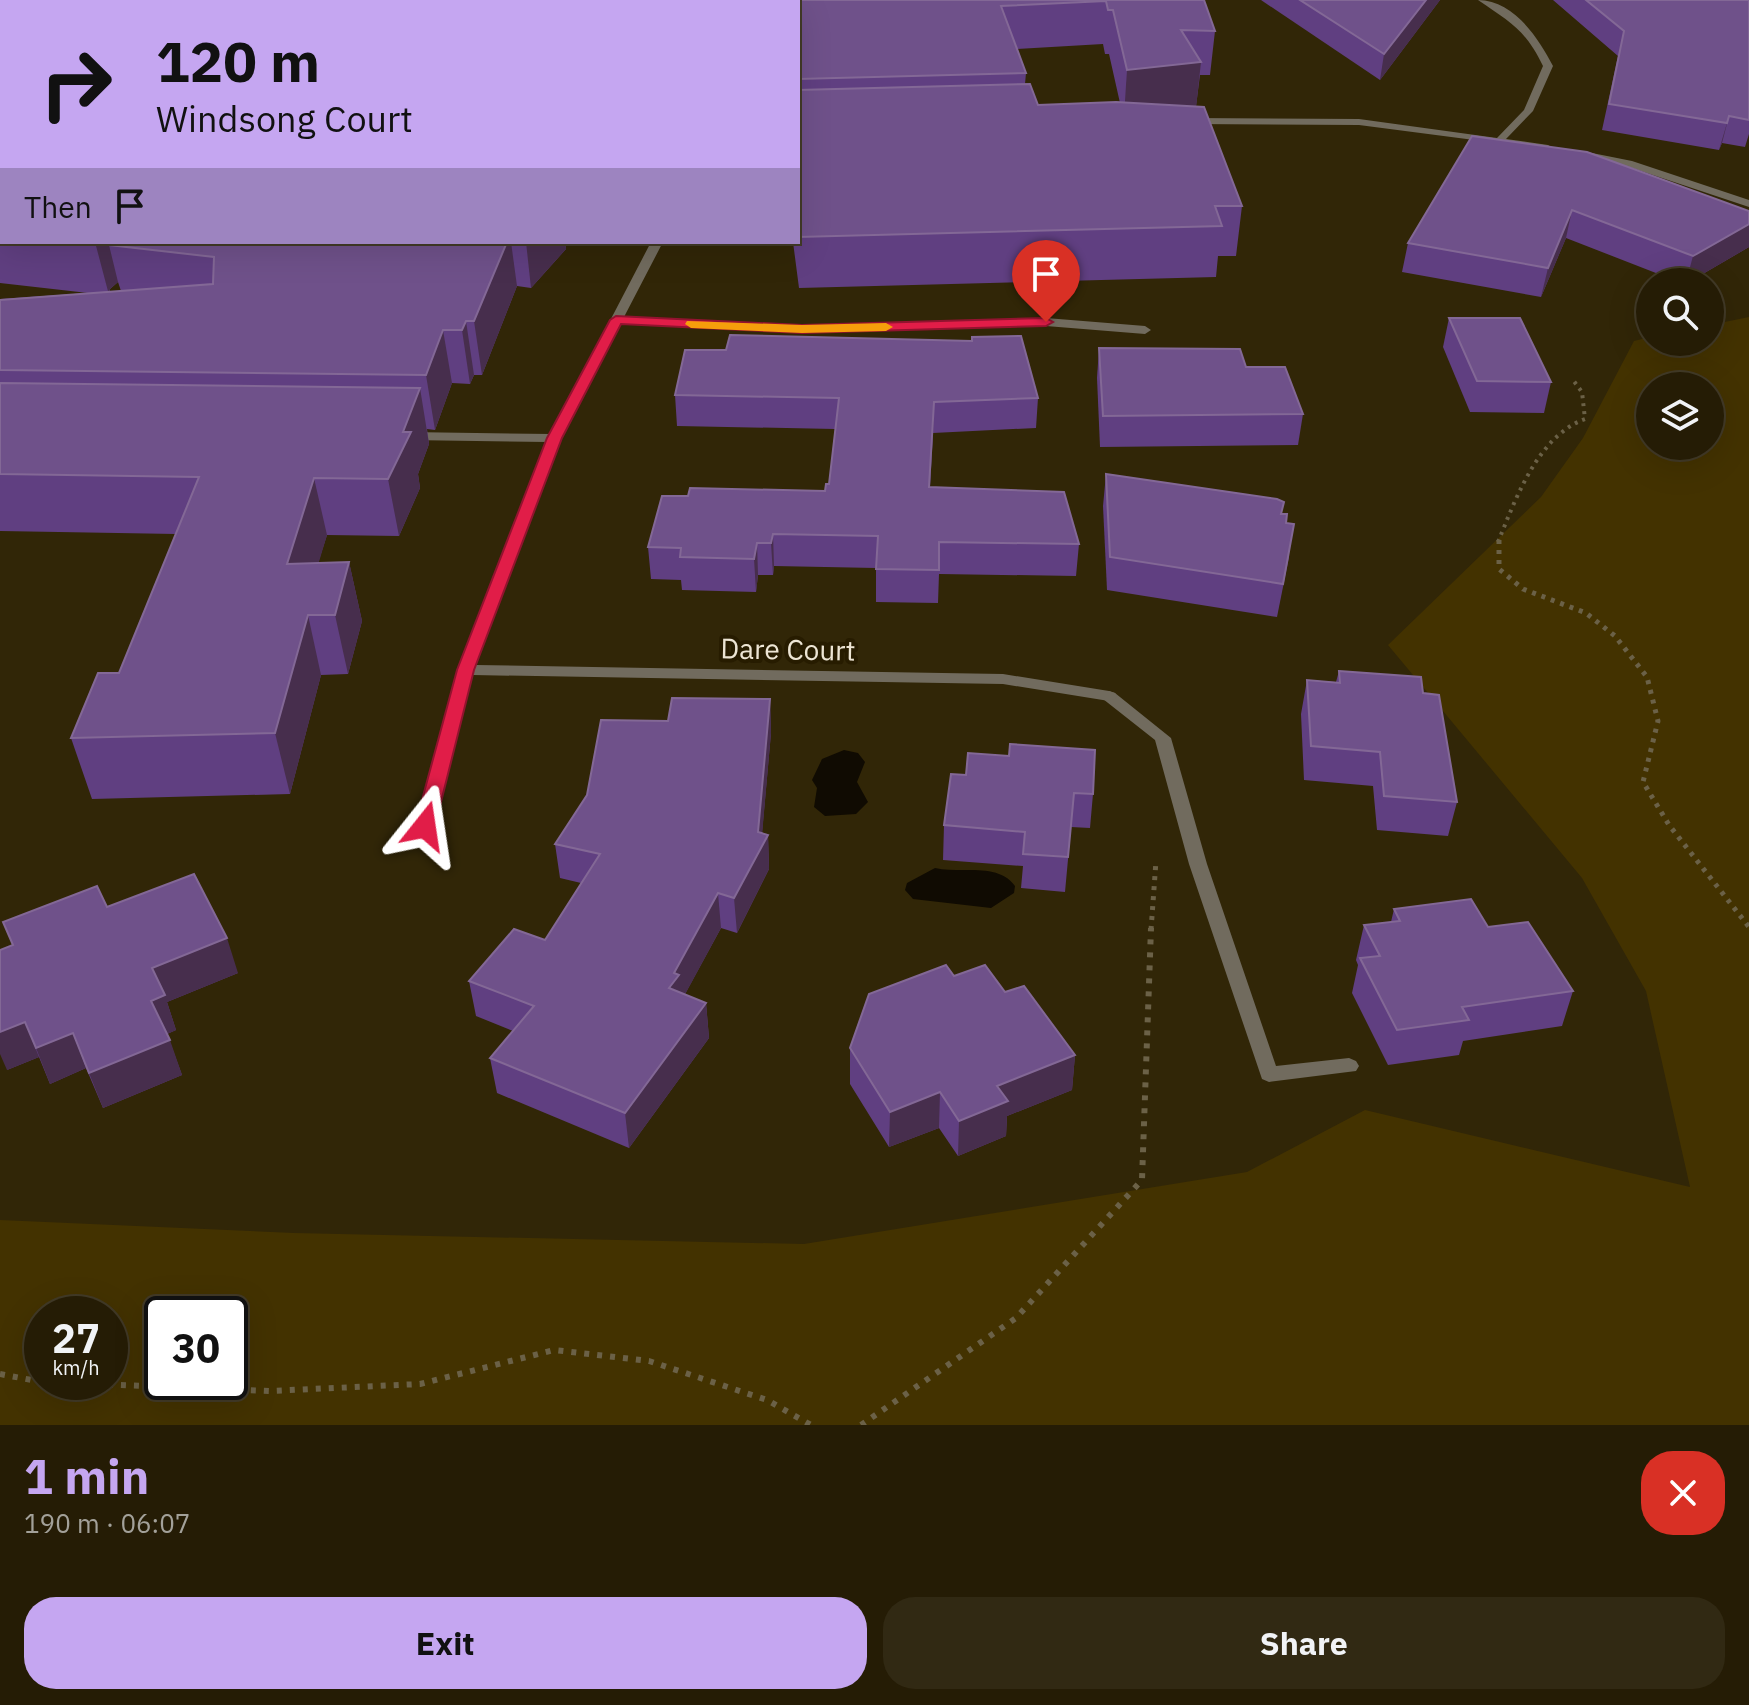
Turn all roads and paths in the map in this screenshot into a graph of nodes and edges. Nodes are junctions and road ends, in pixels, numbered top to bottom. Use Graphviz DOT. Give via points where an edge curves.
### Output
graph roads {
  1 [pos="1482,0"];
  2 [pos="1182,121"];
  3 [pos="1501,139"];
  4 [pos="1557,150"];
  5 [pos="1571,152"];
  6 [pos="1749,204"];
  7 [pos="656,244"];
  8 [pos="616,320"];
  9 [pos="1145,330"];
  10 [pos="1573,380"];
  11 [pos="396,436"];
  12 [pos="555,438"];
  13 [pos="466,670"];
  14 [pos="425,826"];
  15 [pos="1157,854"];
  16 [pos="1749,927"];
  17 [pos="1349,1066"];
  18 [pos="0,1374"];
  19 [pos="24,1379"];
  20 [pos="128,1385"];
  21 [pos="811,1425"];
  22 [pos="861,1425"];
  1 -- 3 [label="street" via="1535,38 1548,66 1528,111"];
  2 -- 3 [label="street" via="1359,122"];
  3 -- 4 [label="street"];
  5 -- 6 [label="street" via="1628,163"];
  7 -- 8 [label="street"];
  8 -- 9 [label="street" via="802,329 1046,322"];
  8 -- 12 [label="street"];
  10 -- 16 [label="path" via="1582,392 1585,419 1566,426 1517,497 1497,545 1499,569 1523,589 1586,613 1615,636 1647,677 1658,721 1643,782 1669,825"];
  11 -- 12 [label="street"];
  12 -- 13 [label="street"];
  13 -- 14 [label="street"];
  13 -- 17 [label="street, Dare Court" via="1003,679 1109,696 1163,738 1198,864 1269,1074"];
  15 -- 22 [label="path" via="1142,1180 1016,1318"];
  18 -- 19 [label="path"];
  20 -- 21 [label="path" via="269,1391 420,1384 554,1350 649,1361 767,1400"];
}
